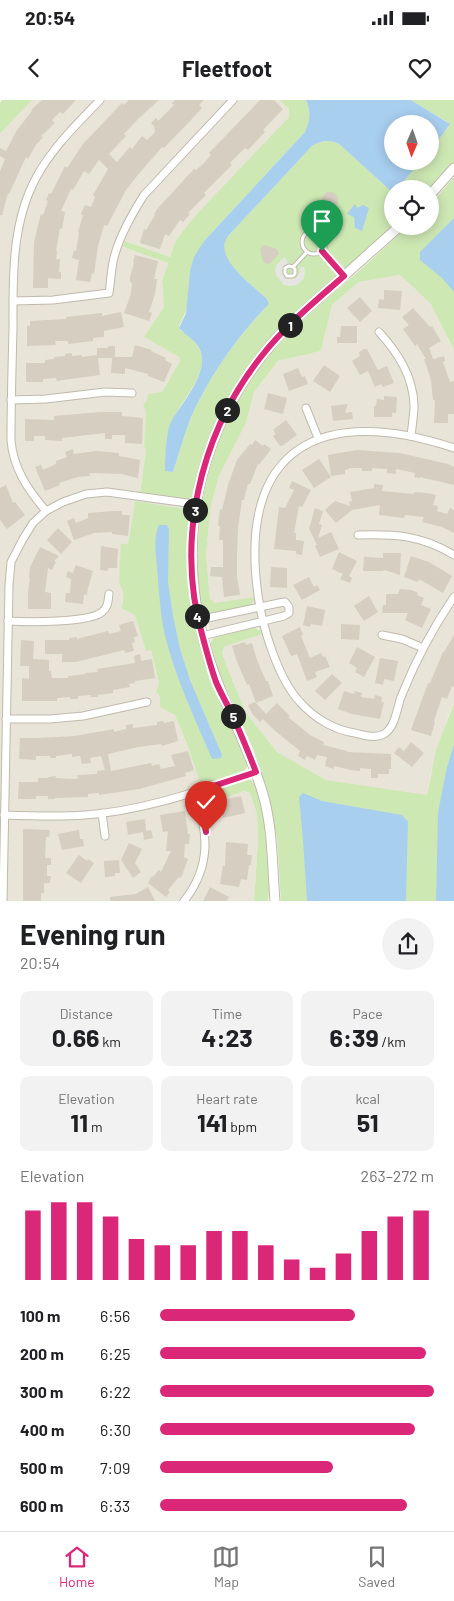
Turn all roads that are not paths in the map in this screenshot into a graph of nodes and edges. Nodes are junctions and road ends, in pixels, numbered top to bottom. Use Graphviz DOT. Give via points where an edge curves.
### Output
graph roads {
  1 [pos="100,100"];
  2 [pos="232,100"];
  3 [pos="454,168"];
  4 [pos="439,185"];
  5 [pos="390,235"];
  6 [pos="322,251"];
  7 [pos="307,252"];
  8 [pos="293,267"];
  9 [pos="344,276"];
  10 [pos="13,301"];
  11 [pos="379,332"];
  12 [pos="132,393"];
  13 [pos="11,400"];
  14 [pos="306,408"];
  15 [pos="410,436"];
  16 [pos="318,438"];
  17 [pos="454,448"];
  18 [pos="195,504"];
  19 [pos="46,511"];
  20 [pos="358,534"];
  21 [pos="454,555"];
  22 [pos="109,594"];
  23 [pos="454,598"];
  24 [pos="259,606"];
  25 [pos="198,620"];
  26 [pos="8,621"];
  27 [pos="262,621"];
  28 [pos="382,635"];
  29 [pos="202,636"];
  30 [pos="423,648"];
  31 [pos="4,666"];
  32 [pos="148,702"];
  33 [pos="6,719"];
  34 [pos="256,772"];
  35 [pos="195,792"];
  36 [pos="102,813"];
  37 [pos="4,816"];
  38 [pos="105,836"];
  39 [pos="2,901"];
  40 [pos="184,901"];
  41 [pos="274,901"];
  1 -- 10 [label="street" via="52,151 36,177 24,206 17,236"];
  2 -- 10 [label="street" via="144,195 123,230 114,256 109,293"];
  3 -- 4 [label="street"];
  5 -- 9 [label="street"];
  6 -- 7 [label="lane" via="315,254"];
  6 -- 7 [label="lane" via="326,237 312,229 302,240"];
  6 -- 9 [label="lane"];
  7 -- 8 [label="lane"];
  9 -- 18 [label="street" via="276,339 240,387 211,444"];
  10 -- 13 [label="street"];
  11 -- 15 [label="street" via="393,348 412,388 414,406"];
  12 -- 13 [label="street" via="105,392 46,400"];
  13 -- 19 [label="street" via="12,455 30,493"];
  14 -- 16 [label="street"];
  15 -- 16 [label="street" via="358,432"];
  15 -- 17 [label="street"];
  16 -- 24 [label="street" via="284,461 261,500 254,549"];
  18 -- 19 [label="street" via="108,492 86,494"];
  18 -- 25 [label="street" via="192,550"];
  19 -- 26 [label="street" via="22,539 11,562"];
  20 -- 21 [label="street" via="410,536"];
  22 -- 26 [label="street" via="104,611 93,616 54,622"];
  23 -- 30 [label="street"];
  24 -- 25 [label="street"];
  24 -- 27 [label="street"];
  24 -- 27 [label="street" via="285,602 289,607 284,616"];
  25 -- 29 [label="street"];
  26 -- 31 [label="street"];
  27 -- 29 [label="street"];
  27 -- 30 [label="street" via="279,667 300,703 331,726 348,732 386,734"];
  28 -- 30 [label="street"];
  29 -- 34 [label="street" via="216,681"];
  31 -- 33 [label="street"];
  32 -- 33 [label="street" via="83,716"];
  33 -- 37 [label="street"];
  34 -- 35 [label="street"];
  34 -- 41 [label="street" via="263,793 273,853"];
  35 -- 36 [label="street"];
  35 -- 40 [label="street" via="203,815 206,851 198,880"];
  36 -- 37 [label="street"];
  36 -- 38 [label="street"];
  37 -- 39 [label="street"];
}
